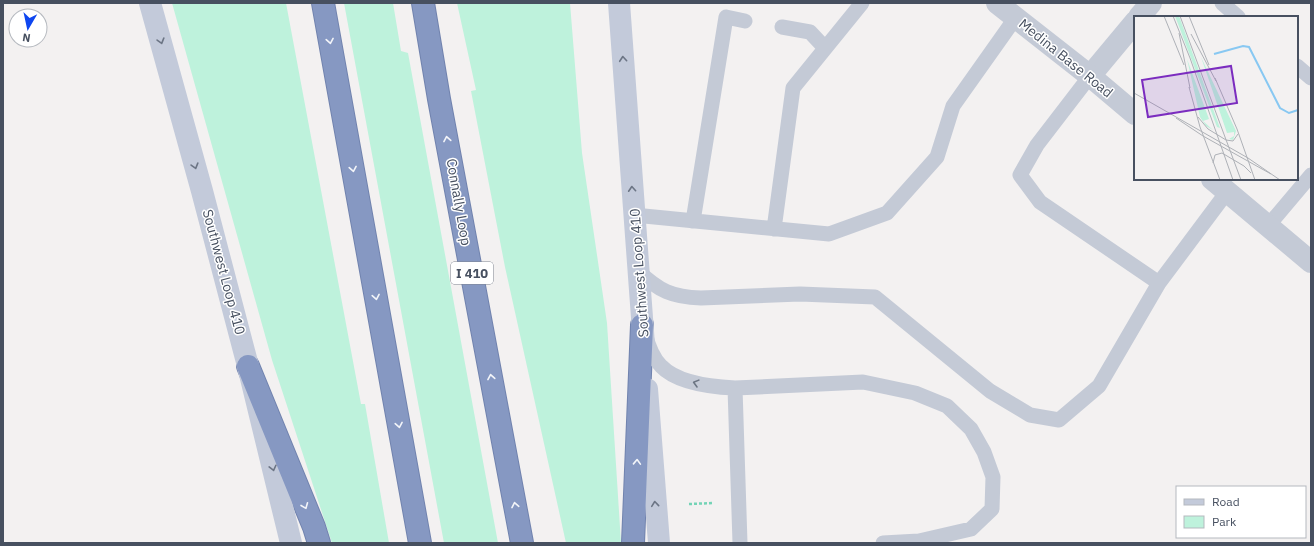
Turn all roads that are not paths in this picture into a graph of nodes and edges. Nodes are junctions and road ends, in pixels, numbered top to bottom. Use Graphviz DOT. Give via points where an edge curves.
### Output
graph roads {
  1 [pos="150,3"];
  2 [pos="323,3"];
  3 [pos="423,3"];
  4 [pos="619,3"];
  5 [pos="862,3"];
  6 [pos="998,3"];
  7 [pos="1151,3"];
  8 [pos="1222,3"];
  9 [pos="1140,16"];
  10 [pos="1237,16"];
  11 [pos="1016,18"];
  12 [pos="745,21"];
  13 [pos="1134,23"];
  14 [pos="782,27"];
  15 [pos="825,48"];
  16 [pos="1298,67"];
  17 [pos="1090,76"];
  18 [pos="1311,78"];
  19 [pos="1134,113"];
  20 [pos="1311,175"];
  21 [pos="1220,185"];
  22 [pos="634,215"];
  23 [pos="693,221"];
  24 [pos="1268,226"];
  25 [pos="774,229"];
  26 [pos="1311,262"];
  27 [pos="638,271"];
  28 [pos="1159,284"];
  29 [pos="642,325"];
  30 [pos="248,366"];
  31 [pos="735,388"];
  32 [pos="291,543"];
  33 [pos="319,543"];
  34 [pos="420,543"];
  35 [pos="522,543"];
  36 [pos="633,543"];
  37 [pos="659,543"];
  38 [pos="740,543"];
  39 [pos="883,543"];
  1 -- 30 [label="main road, Southwest Loop 410, one-way"];
  2 -- 34 [label="highway, one-way"];
  35 -- 3 [label="highway, Connally Loop / I 410, one-way"];
  22 -- 4 [label="main road, Southwest Loop 410, one-way"];
  5 -- 15 [label="lane"];
  6 -- 11 [label="street, Medina Base Road"];
  7 -- 9 [label="street"];
  8 -- 10 [label="lane"];
  11 -- 17 [label="street, Medina Base Road"];
  11 -- 25 [label="lane" via="953,106 937,157 887,213 828,234"];
  12 -- 23 [label="lane" via="726,17"];
  13 -- 17 [label="street"];
  14 -- 15 [label="lane" via="810,32"];
  15 -- 25 [label="lane" via="793,88"];
  16 -- 18 [label="lane"];
  17 -- 19 [label="street, Medina Base Road"];
  17 -- 28 [label="lane" via="1037,145 1020,175 1040,202"];
  20 -- 24 [label="lane"];
  21 -- 24 [label="street"];
  21 -- 28 [label="lane"];
  22 -- 23 [label="lane"];
  22 -- 27 [label="main road, Southwest Loop 410"];
  23 -- 25 [label="lane"];
  24 -- 26 [label="street"];
  27 -- 28 [label="lane" via="662,290 686,298 800,294 875,297 990,391 1030,414 1059,420 1100,386"];
  27 -- 29 [label="main road, Southwest Loop 410"];
  31 -- 29 [label="lane, one-way" via="696,383 669,372 655,358"];
  36 -- 29 [label="highway, one-way"];
  37 -- 29 [label="main road, Southwest Loop 410, one-way"];
  30 -- 32 [label="main road, Southwest Loop 410, one-way"];
  30 -- 33 [label="highway, one-way"];
  31 -- 38 [label="lane"];
  31 -- 39 [label="lane" via="863,382 915,392 947,406 971,429 984,452 993,477 992,509 971,529 919,541"];
}
